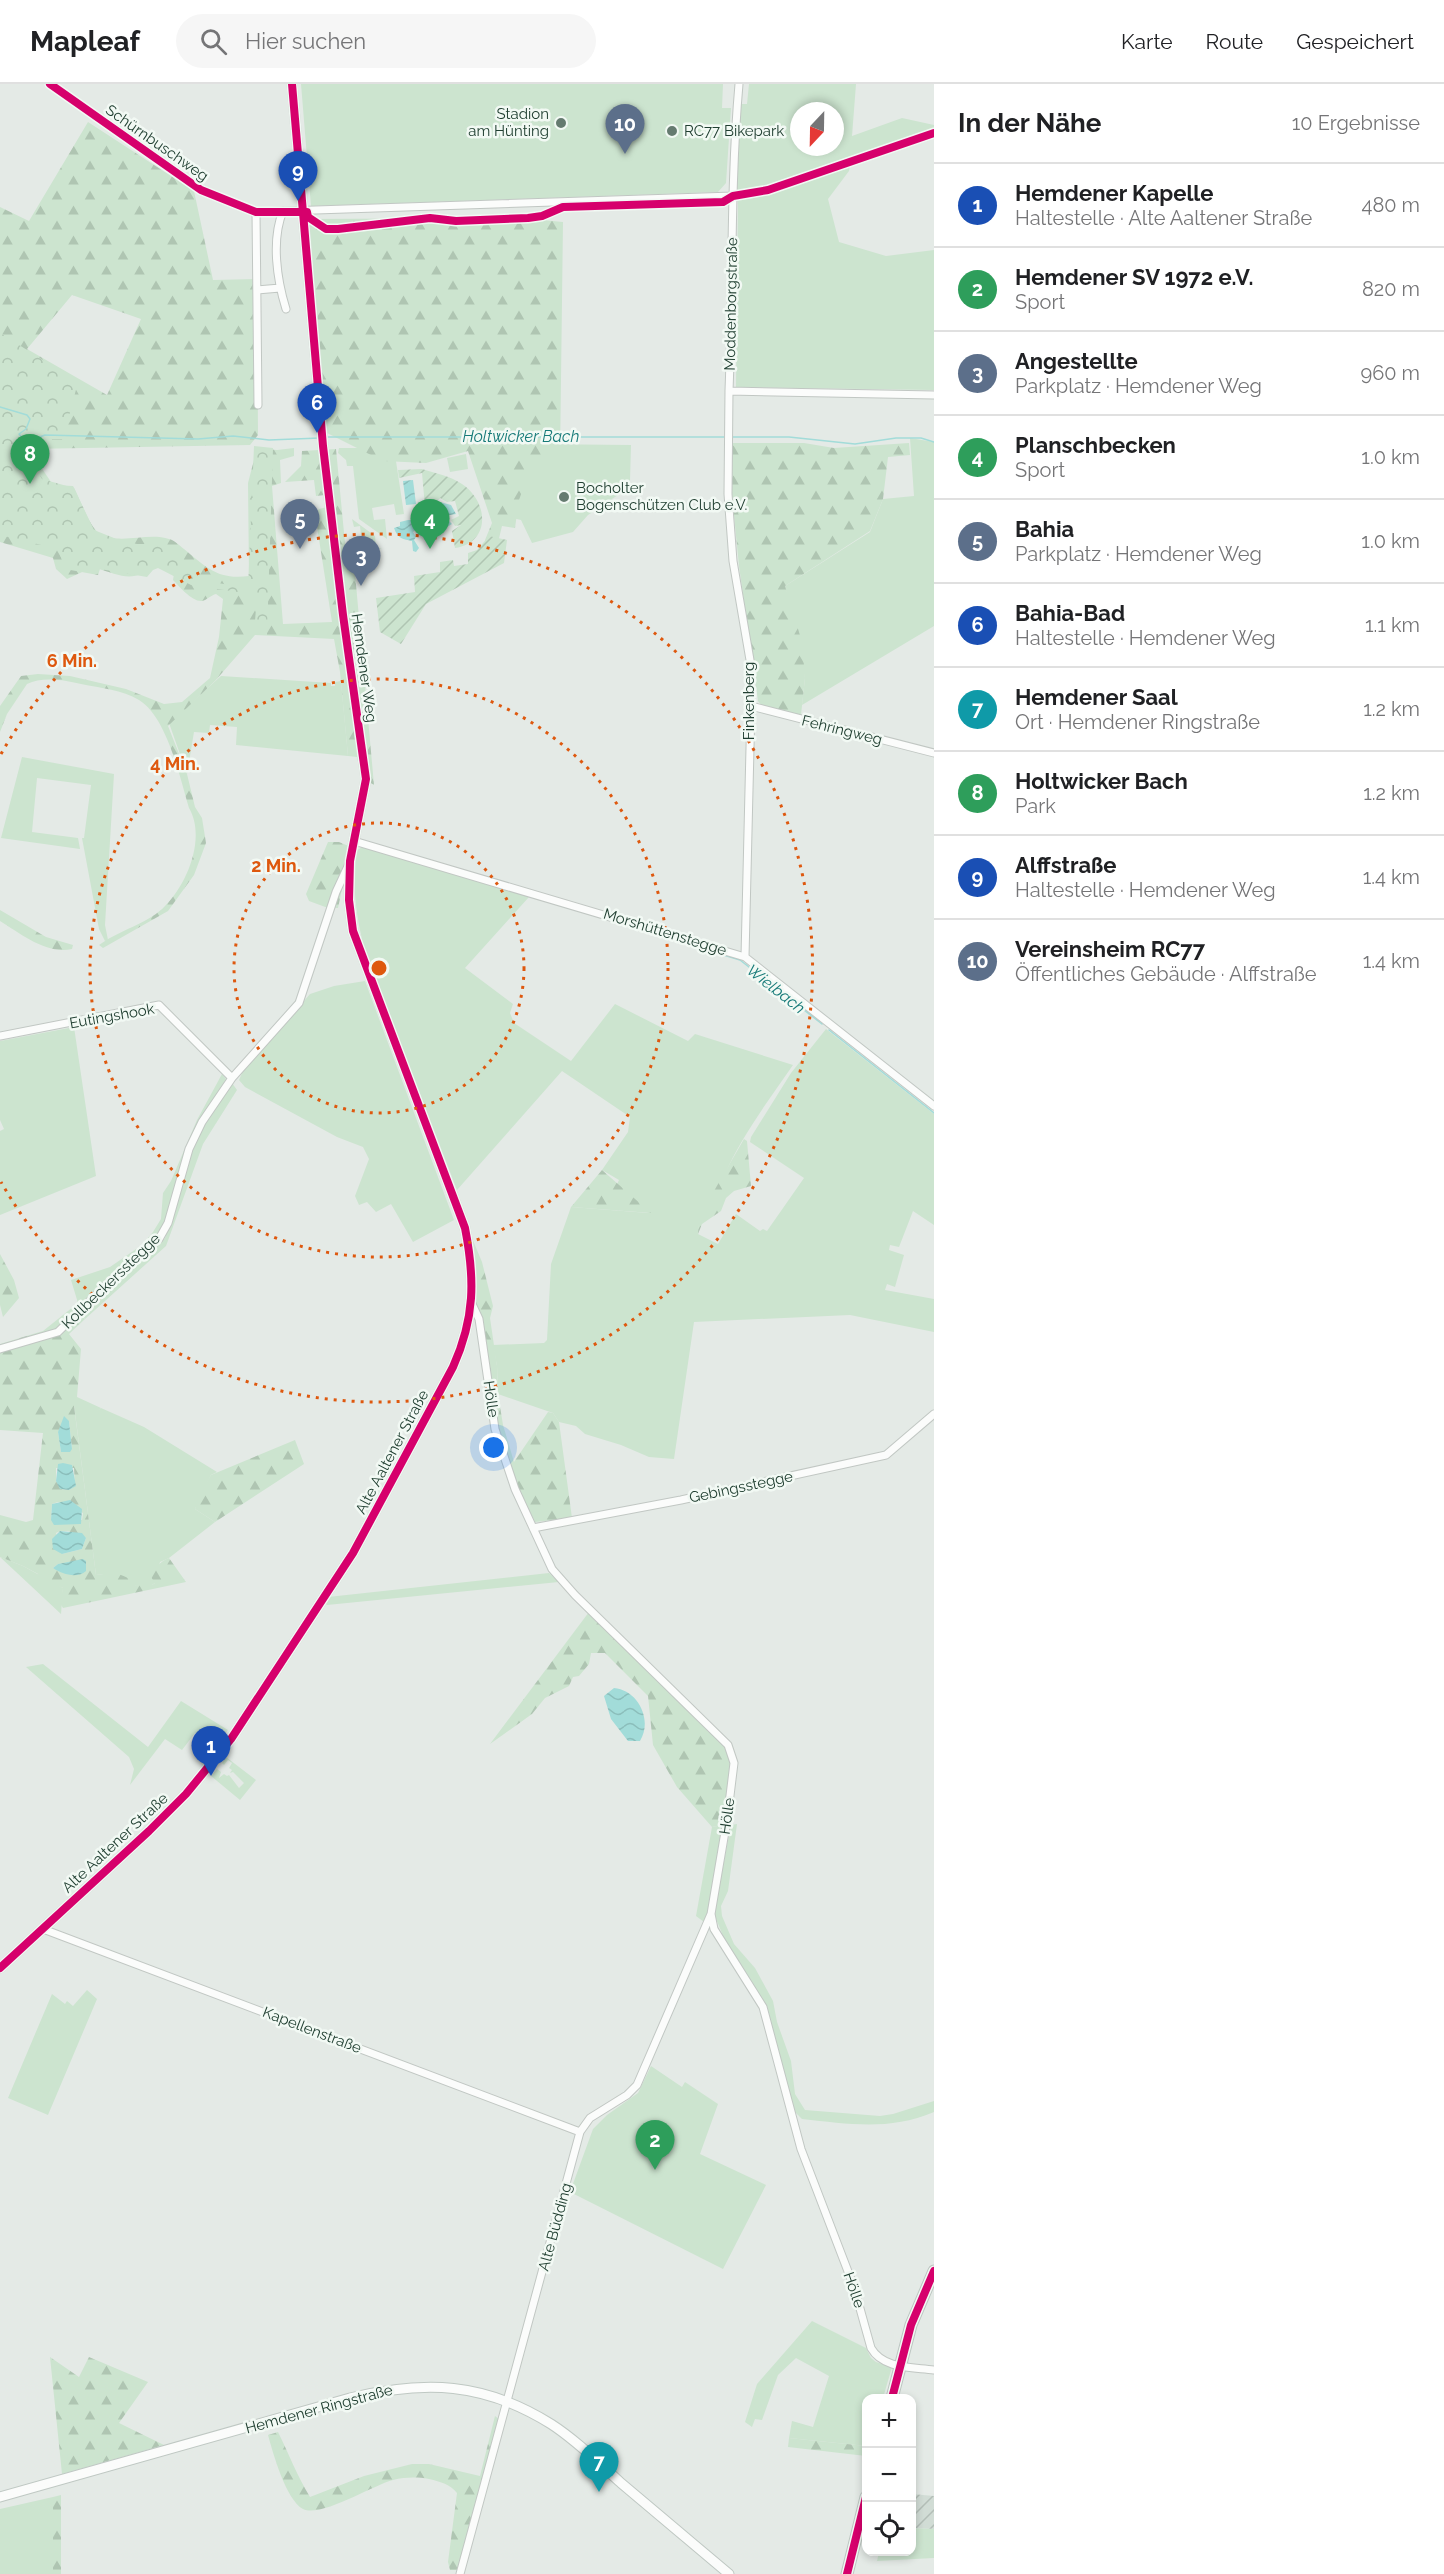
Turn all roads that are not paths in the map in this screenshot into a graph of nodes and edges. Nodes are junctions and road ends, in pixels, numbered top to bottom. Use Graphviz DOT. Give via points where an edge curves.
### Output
graph roads {
  1 [pos="292,84"];
  2 [pos="739,84"];
  3 [pos="934,133"];
  4 [pos="193,185"];
  5 [pos="733,196"];
  6 [pos="283,211"];
  7 [pos="303,211"];
  8 [pos="256,212"];
  9 [pos="280,288"];
  10 [pos="258,290"];
  11 [pos="286,309"];
  12 [pos="729,391"];
  13 [pos="934,395"];
  14 [pos="258,405"];
  15 [pos="751,706"];
  16 [pos="934,753"];
  17 [pos="354,841"];
  18 [pos="350,861"];
  19 [pos="745,957"];
  20 [pos="0,1036"];
  21 [pos="232,1078"];
  22 [pos="934,1106"];
  23 [pos="472,1304"];
  24 [pos="0,1349"];
  25 [pos="934,1414"];
  26 [pos="533,1528"];
  27 [pos="711,1914"];
  28 [pos="43,1929"];
  29 [pos="0,1968"];
  30 [pos="580,2132"];
  31 [pos="934,2271"];
  32 [pos="900,2366"];
  33 [pos="934,2370"];
  34 [pos="893,2394"];
  35 [pos="507,2402"];
  36 [pos="0,2498"];
  37 [pos="866,2502"];
  38 [pos="460,2574"];
  39 [pos="729,2574"];
  40 [pos="847,2574"];
  1 -- 7 [label="street, Hemdener Weg"];
  2 -- 5 [label="street, Moddenborgstraße"];
  3 -- 5 [label="street" via="768,190"];
  4 -- 8 [label="street, Schürnbuschweg"];
  5 -- 7 [label="street"];
  5 -- 12 [label="street, Moddenborgstraße"];
  6 -- 7 [label="street"];
  6 -- 8 [label="street"];
  6 -- 9 [label="street" via="277,233"];
  7 -- 17 [label="street, Hemdener Weg" via="323,446 366,779"];
  8 -- 10 [label="street"];
  9 -- 10 [label="street"];
  9 -- 11 [label="street"];
  10 -- 14 [label="street"];
  12 -- 13 [label="street, Moddenborgstraße"];
  12 -- 15 [label="street, Finkenberg" via="728,494 733,561 750,660"];
  15 -- 16 [label="street, Fehringweg"];
  15 -- 19 [label="street, Finkenberg"];
  17 -- 18 [label="street, Alte Aaltener Straße"];
  17 -- 19 [label="street, Morshüttenstegge"];
  18 -- 21 [label="street, Kollbeckersstegge" via="299,1003"];
  18 -- 23 [label="street, Alte Aaltener Straße" via="349,900 354,932 465,1228"];
  19 -- 22 [label="street, Morshüttenstegge"];
  20 -- 21 [label="street, Eutingshook" via="159,1005"];
  21 -- 24 [label="street, Kollbeckersstegge" via="189,1149 168,1223 159,1239 58,1332"];
  23 -- 26 [label="street, Hölle" via="479,1319 495,1429 515,1490"];
  23 -- 28 [label="street, Alte Aaltener Straße" via="453,1366 353,1553 235,1734 186,1794"];
  25 -- 26 [label="street, Gebingsstegge" via="886,1455"];
  26 -- 27 [label="street, Hölle" via="552,1569 564,1584 733,1754 728,1820"];
  27 -- 30 [label="street" via="637,2085 590,2118"];
  27 -- 32 [label="street, Hölle" via="723,1946 763,2007 801,2149 854,2287 871,2348 881,2361"];
  28 -- 29 [label="street, Alte Aaltener Straße"];
  28 -- 30 [label="street, Kapellenstraße"];
  30 -- 35 [label="street, Alte Büdding"];
  31 -- 32 [label="main road" via="911,2325"];
  32 -- 33 [label="street"];
  32 -- 34 [label="main road"];
  35 -- 36 [label="street, Hemdener Ringstraße" via="446,2387 387,2389"];
  35 -- 38 [label="street, Alte Büdding"];
  35 -- 39 [label="street, Hemdener Ringstraße" via="553,2425"];
  37 -- 40 [label="main road"];
}
